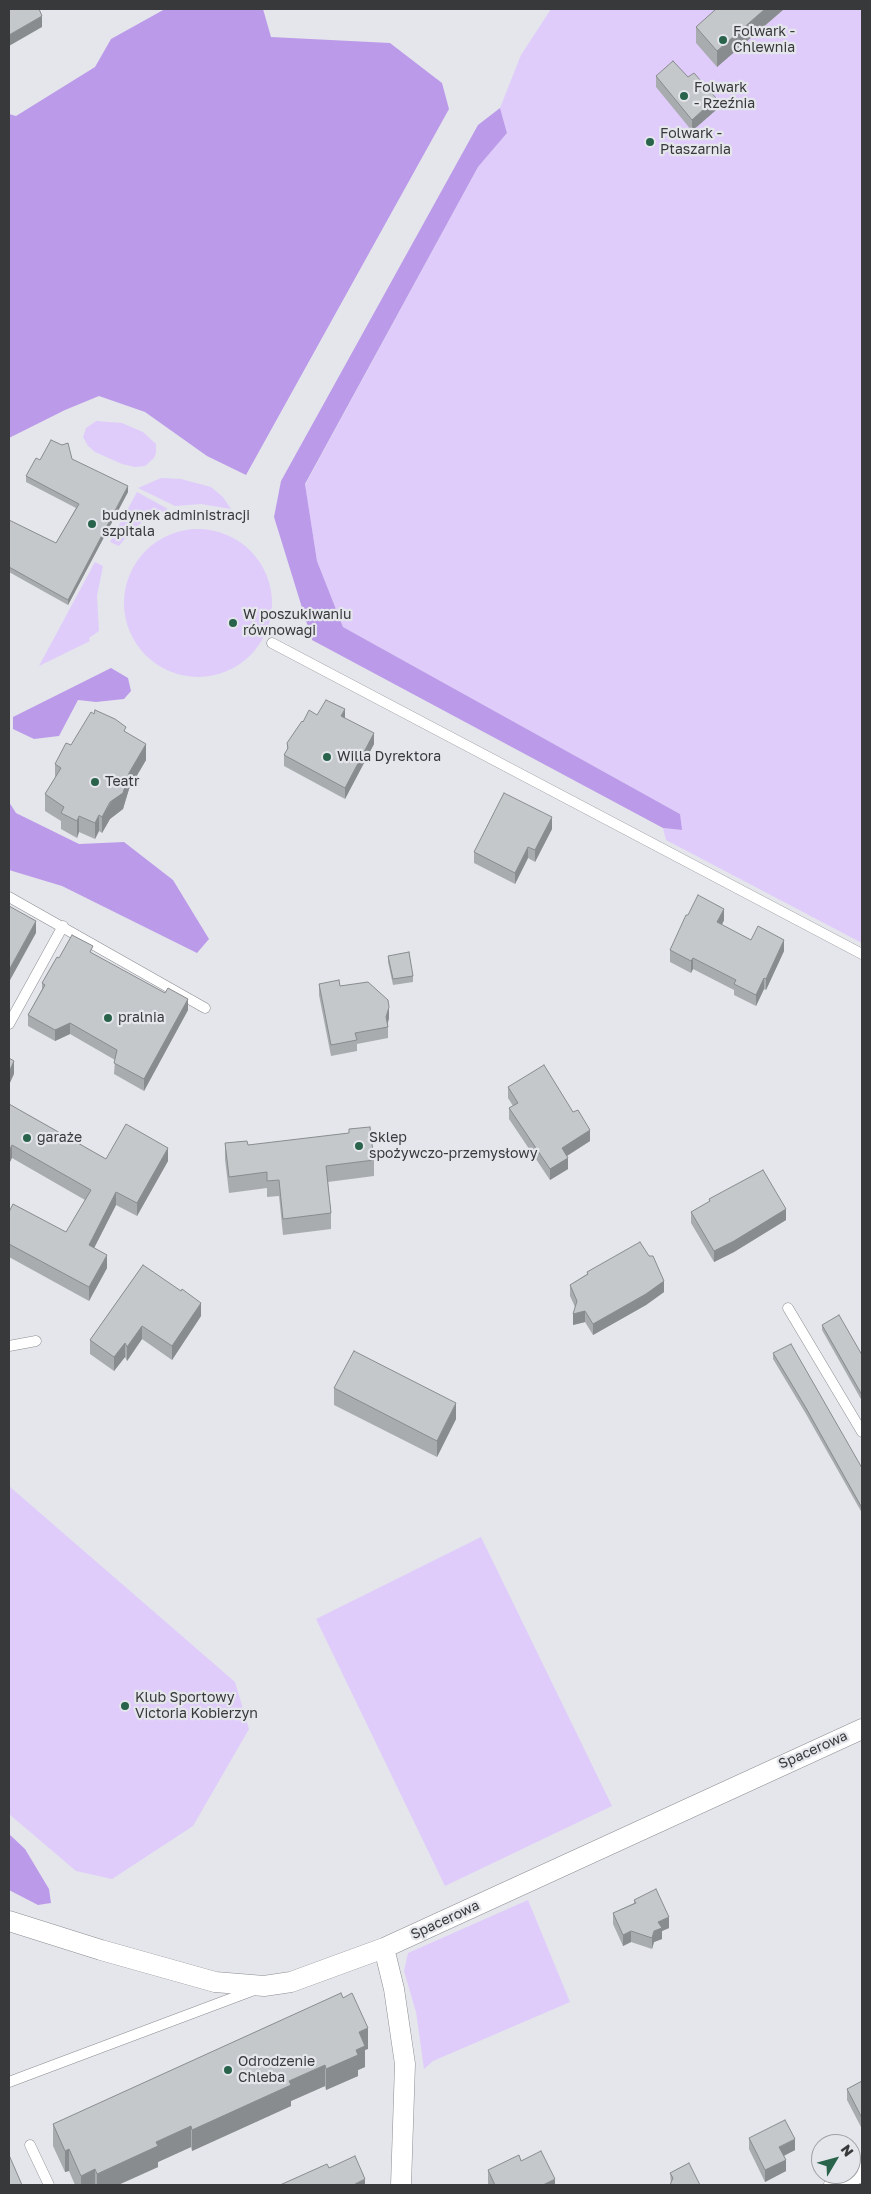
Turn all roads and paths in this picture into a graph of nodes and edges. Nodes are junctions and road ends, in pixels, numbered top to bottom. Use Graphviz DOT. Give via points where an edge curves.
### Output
graph roads {
  1 [pos="272,643"];
  2 [pos="9,897"];
  3 [pos="64,926"];
  4 [pos="862,954"];
  5 [pos="205,1008"];
  6 [pos="9,1024"];
  7 [pos="788,1308"];
  8 [pos="36,1341"];
  9 [pos="9,1346"];
  10 [pos="862,1432"];
  11 [pos="862,1729"];
  12 [pos="9,1920"];
  13 [pos="384,1948"];
  14 [pos="264,1986"];
  15 [pos="9,2082"];
  16 [pos="30,2145"];
  17 [pos="862,2171"];
  18 [pos="49,2185"];
  19 [pos="401,2185"];
  20 [pos="834,2185"];
  1 -- 4 [label="lane"];
  2 -- 3 [label="lane"];
  3 -- 5 [label="lane"];
  3 -- 6 [label="lane"];
  7 -- 10 [label="lane"];
  8 -- 9 [label="lane"];
  11 -- 13 [label="street, Spacerowa"];
  12 -- 14 [label="street, Spacerowa" via="185,1975 215,1982"];
  13 -- 14 [label="street, Spacerowa" via="300,1979"];
  13 -- 19 [label="street" via="394,1989 405,2064"];
  14 -- 15 [label="lane"];
  16 -- 18 [label="lane"];
  17 -- 20 [label="street"];
}
